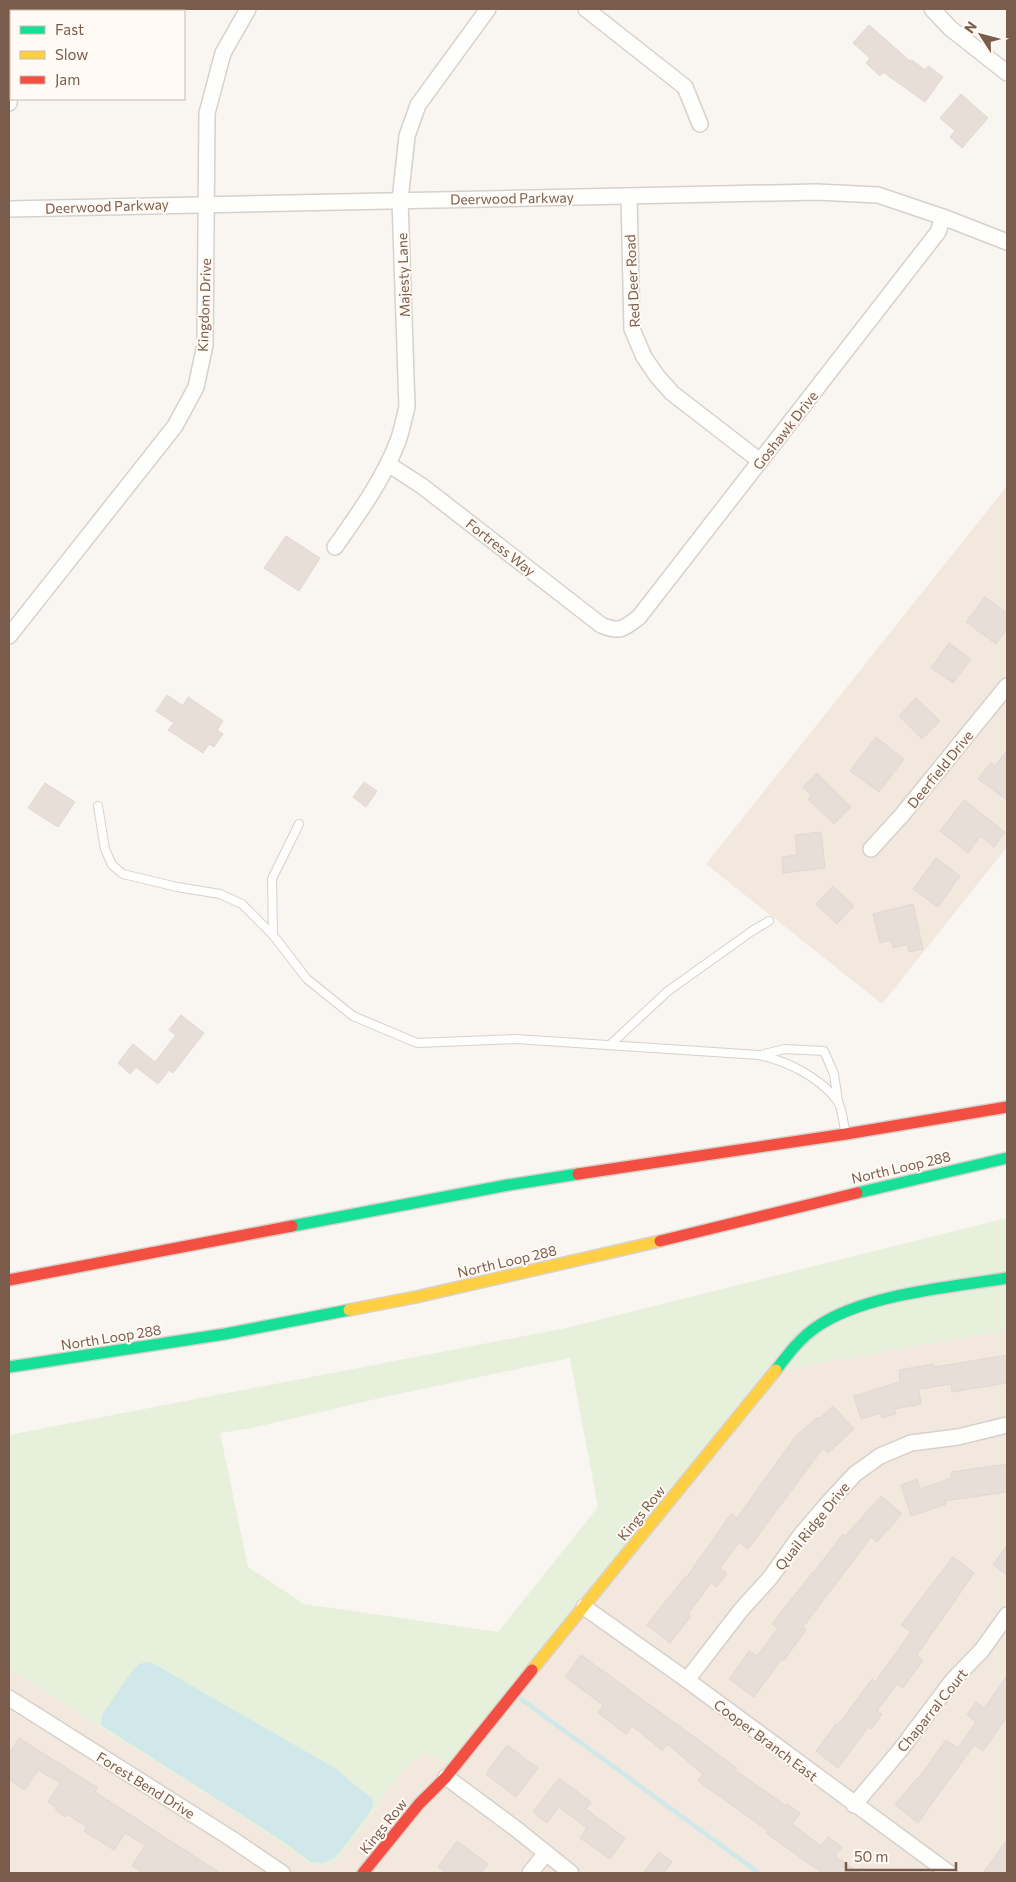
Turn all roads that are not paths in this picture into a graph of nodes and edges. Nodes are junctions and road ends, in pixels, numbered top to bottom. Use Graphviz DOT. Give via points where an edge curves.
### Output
graph roads {
  1 [pos="248,9"];
  2 [pos="488,9"];
  3 [pos="586,9"];
  4 [pos="932,9"];
  5 [pos="1007,73"];
  6 [pos="700,124"];
  7 [pos="629,196"];
  8 [pos="400,200"];
  9 [pos="206,204"];
  10 [pos="9,209"];
  11 [pos="943,217"];
  12 [pos="1007,242"];
  13 [pos="760,461"];
  14 [pos="388,464"];
  15 [pos="335,547"];
  16 [pos="614,630"];
  17 [pos="9,636"];
  18 [pos="1007,686"];
  19 [pos="98,806"];
  20 [pos="299,824"];
  21 [pos="871,849"];
  22 [pos="769,922"];
  23 [pos="272,935"];
  24 [pos="611,1044"];
  25 [pos="760,1055"];
  26 [pos="838,1101"];
  27 [pos="1007,1107"];
  28 [pos="846,1134"];
  29 [pos="1007,1158"];
  30 [pos="1007,1278"];
  31 [pos="9,1280"];
  32 [pos="9,1368"];
  33 [pos="1007,1425"];
  34 [pos="584,1607"];
  35 [pos="1007,1615"];
  36 [pos="687,1680"];
  37 [pos="9,1698"];
  38 [pos="446,1777"];
  39 [pos="854,1805"];
  40 [pos="546,1853"];
  41 [pos="282,1873"];
  42 [pos="363,1873"];
  43 [pos="530,1873"];
  44 [pos="571,1873"];
  45 [pos="949,1873"];
  1 -- 9 [label="street, Kingdom Drive" via="223,53 207,113"];
  2 -- 8 [label="street, Majesty Lane" via="418,105 407,136"];
  3 -- 6 [label="street" via="685,87"];
  4 -- 5 [label="street" via="950,28"];
  7 -- 8 [label="street, Deerwood Parkway"];
  7 -- 11 [label="street, Deerwood Parkway" via="816,192 878,195"];
  7 -- 13 [label="street, Red Deer Road" via="632,329 644,356 672,393"];
  8 -- 9 [label="street, Deerwood Parkway"];
  8 -- 14 [label="street, Majesty Lane" via="407,407 399,439"];
  9 -- 10 [label="street, Deerwood Parkway"];
  9 -- 17 [label="street, Kingdom Drive" via="205,344 196,387 175,426"];
  11 -- 12 [label="street, Deerwood Parkway"];
  11 -- 13 [label="street, Goshawk Drive" via="938,232"];
  13 -- 16 [label="street, Goshawk Drive" via="640,617 627,627"];
  14 -- 15 [label="street, Majesty Lane" via="365,506"];
  14 -- 16 [label="street, Fortress Way" via="422,486 601,625"];
  18 -- 21 [label="street, Deerfield Drive"];
  19 -- 23 [label="lane" via="105,849 112,865 123,874 220,894 242,904"];
  20 -- 23 [label="lane" via="272,879"];
  22 -- 24 [label="lane" via="668,991"];
  23 -- 24 [label="lane" via="307,979 353,1016 417,1043 516,1039"];
  24 -- 25 [label="lane"];
  25 -- 26 [label="lane" via="812,1077"];
  25 -- 26 [label="lane" via="785,1049 824,1051 834,1074"];
  26 -- 28 [label="lane"];
  27 -- 28 [label="main road"];
  28 -- 31 [label="main road" via="508,1184"];
  29 -- 32 [label="main road, North Loop 288" via="416,1297 225,1334"];
  30 -- 34 [label="main road, Kings Row" via="887,1300 839,1315 811,1331 787,1356"];
  33 -- 36 [label="street, Quail Ridge Drive" via="958,1437 911,1443 880,1456 855,1474 800,1536"];
  34 -- 36 [label="street, Cooper Branch East"];
  34 -- 38 [label="main road, Kings Row"];
  35 -- 39 [label="street, Chaparral Court"];
  36 -- 39 [label="street, Cooper Branch East"];
  37 -- 41 [label="street, Forest Bend Drive"];
  38 -- 40 [label="street"];
  38 -- 42 [label="main road, Kings Row"];
  39 -- 45 [label="street, Cooper Branch East"];
  40 -- 43 [label="street"];
  40 -- 44 [label="street"];
}
